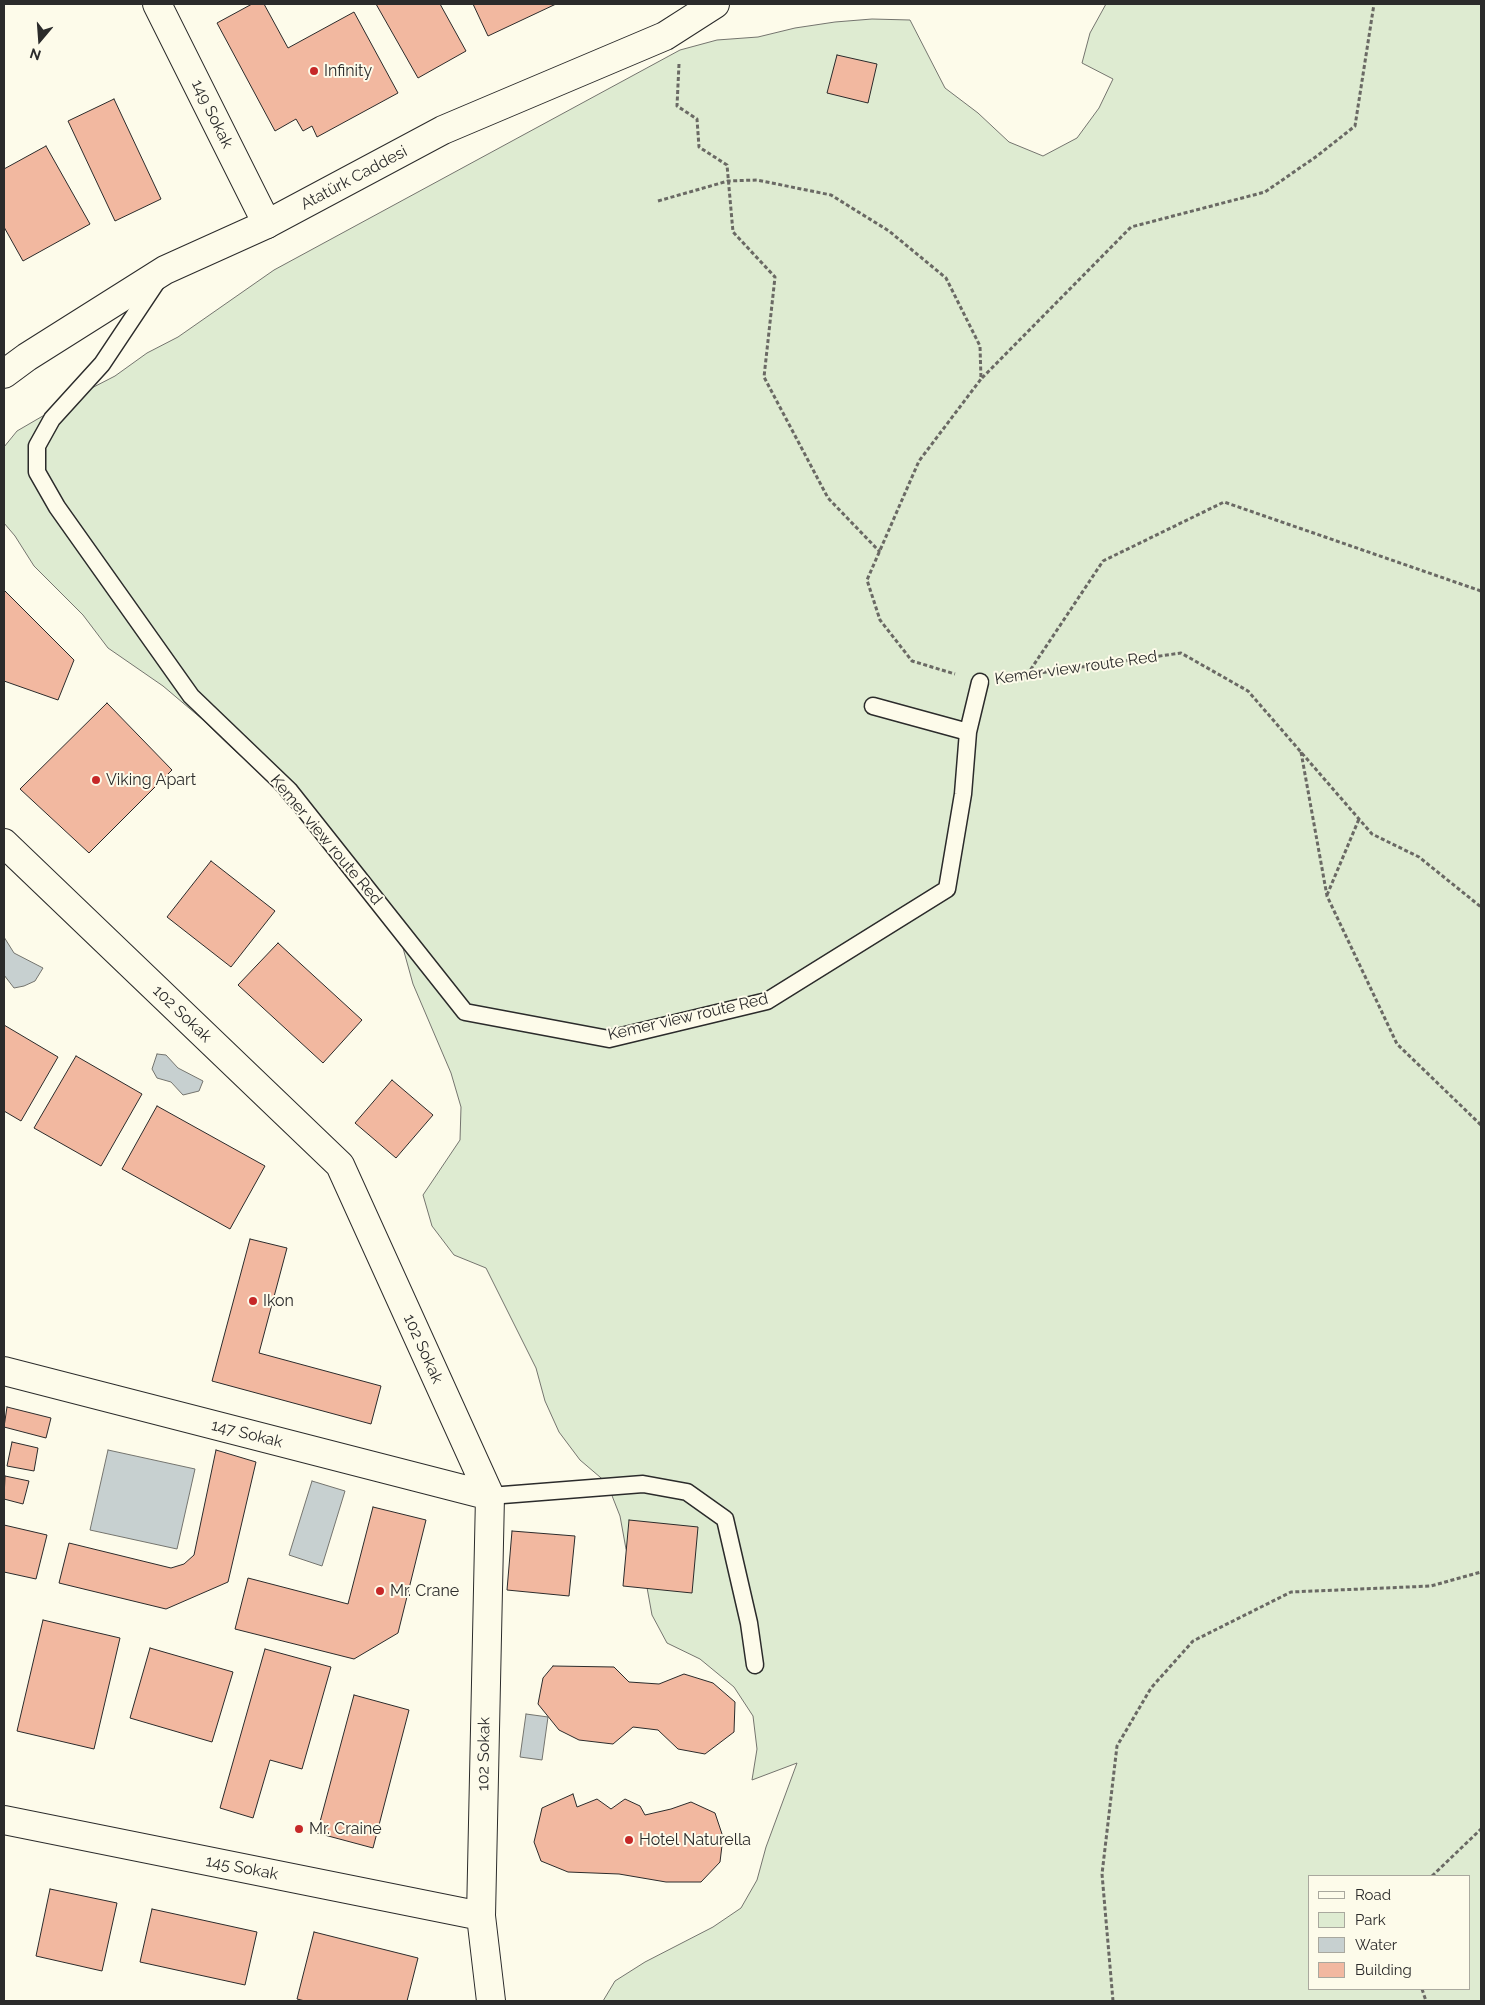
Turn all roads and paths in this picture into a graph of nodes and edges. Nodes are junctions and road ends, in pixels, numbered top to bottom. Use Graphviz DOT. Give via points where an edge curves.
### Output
graph roads {
  1 [pos="157,4"];
  2 [pos="715,4"];
  3 [pos="1374,4"];
  4 [pos="665,36"];
  5 [pos="728,181"];
  6 [pos="658,201"];
  7 [pos="267,224"];
  8 [pos="165,270"];
  9 [pos="4,374"];
  10 [pos="981,379"];
  11 [pos="880,552"];
  12 [pos="1481,591"];
  13 [pos="1027,675"];
  14 [pos="980,682"];
  15 [pos="873,706"];
  16 [pos="968,732"];
  17 [pos="1300,751"];
  18 [pos="1359,820"];
  19 [pos="4,843"];
  20 [pos="1327,896"];
  21 [pos="1481,907"];
  22 [pos="1481,1125"];
  23 [pos="4,1371"];
  24 [pos="490,1496"];
  25 [pos="1481,1572"];
  26 [pos="754,1665"];
  27 [pos="4,1820"];
  28 [pos="1481,1829"];
  29 [pos="1433,1875"];
  30 [pos="480,1916"];
  31 [pos="491,2001"];
  32 [pos="1113,2001"];
  1 -- 7 [label="street, 149 Sokak"];
  2 -- 4 [label="street, Atatürk Caddesi"];
  3 -- 10 [label="path" via="1355,126 1266,192 1131,228"];
  4 -- 5 [label="path" via="679,64 677,106 697,119 699,147 727,165"];
  4 -- 7 [label="street, Atatürk Caddesi" via="443,130"];
  5 -- 6 [label="path"];
  5 -- 10 [label="path" via="757,180 831,195 889,231 946,278 980,346"];
  5 -- 11 [label="path" via="733,232 775,277 764,377 828,498"];
  7 -- 8 [label="street, Atatürk Caddesi"];
  8 -- 9 [label="street, Atatürk Caddesi"];
  8 -- 16 [label="lane, Kemer view route Red" via="102,364 52,419 37,446 37,472 57,507 191,696 289,790 465,1012 609,1039 767,1001 947,890 963,794"];
  10 -- 11 [label="path" via="919,461"];
  11 -- 14 [label="path" via="867,580 880,620 912,661"];
  12 -- 13 [label="path" via="1224,502 1103,561"];
  13 -- 14 [label="path, Kemer view route Red"];
  13 -- 17 [label="path, Kemer view route Red" via="1181,653 1248,691"];
  14 -- 16 [label="lane, Kemer view route Red"];
  15 -- 16 [label="lane"];
  17 -- 18 [label="path, Kemer view route Red"];
  17 -- 20 [label="path"];
  18 -- 20 [label="path"];
  18 -- 21 [label="path, Kemer view route Red" via="1372,834 1419,857"];
  19 -- 24 [label="street, 102 Sokak" via="340,1165"];
  20 -- 22 [label="path" via="1397,1044"];
  23 -- 24 [label="street, 147 Sokak"];
  24 -- 26 [label="lane" via="643,1484 687,1492 725,1520 749,1624"];
  24 -- 30 [label="street, 102 Sokak"];
  25 -- 32 [label="path" via="1431,1586 1291,1592 1193,1641 1151,1688 1117,1746 1102,1874"];
  27 -- 30 [label="street, 145 Sokak"];
  28 -- 29 [label="path"];
  30 -- 31 [label="street, 102 Sokak"];
}
